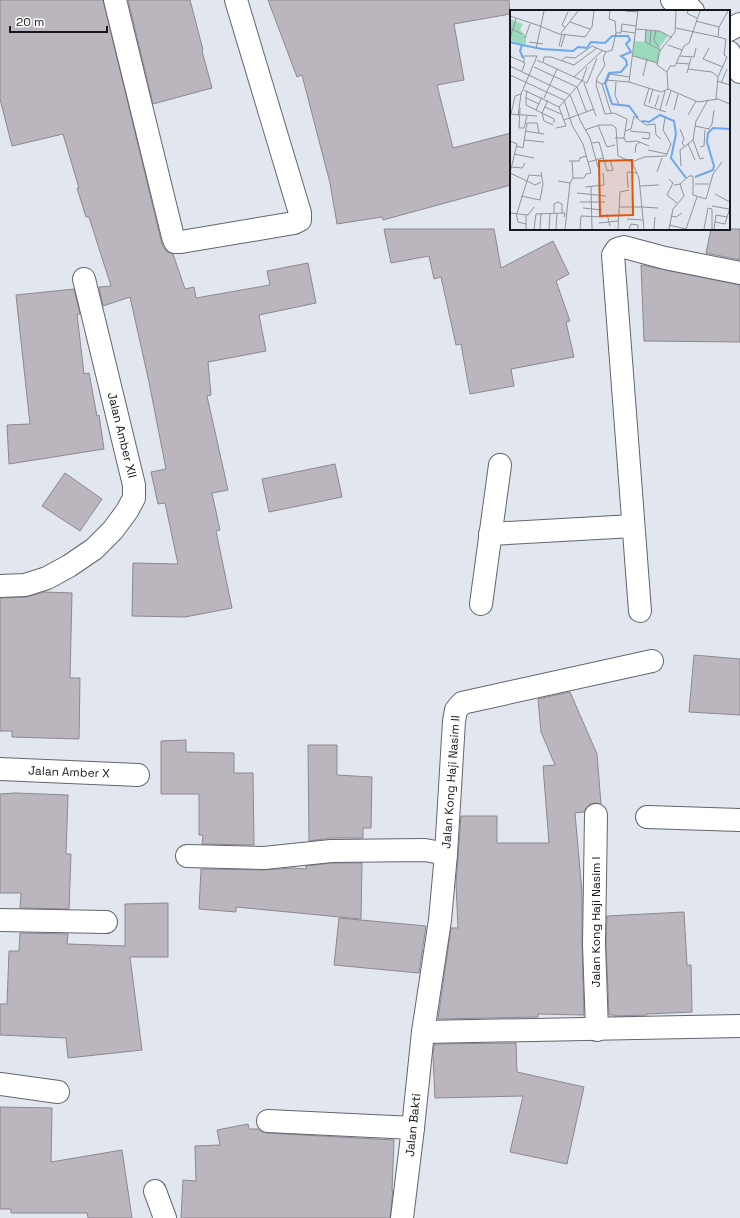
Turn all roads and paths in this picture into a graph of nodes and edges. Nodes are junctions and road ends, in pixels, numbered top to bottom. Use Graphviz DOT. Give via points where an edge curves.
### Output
graph roads {
  1 [pos="115,0"];
  2 [pos="236,0"];
  3 [pos="672,0"];
  4 [pos="692,10"];
  5 [pos="740,24"];
  6 [pos="730,29"];
  7 [pos="730,54"];
  8 [pos="740,72"];
  9 [pos="740,272"];
  10 [pos="84,279"];
  11 [pos="500,465"];
  12 [pos="633,526"];
  13 [pos="490,534"];
  14 [pos="0,586"];
  15 [pos="481,604"];
  16 [pos="640,611"];
  17 [pos="652,661"];
  18 [pos="0,770"];
  19 [pos="138,775"];
  20 [pos="596,815"];
  21 [pos="647,817"];
  22 [pos="740,820"];
  23 [pos="446,854"];
  24 [pos="187,856"];
  25 [pos="0,920"];
  26 [pos="106,922"];
  27 [pos="740,1026"];
  28 [pos="597,1030"];
  29 [pos="423,1032"];
  30 [pos="0,1084"];
  31 [pos="58,1092"];
  32 [pos="268,1121"];
  33 [pos="413,1128"];
  34 [pos="155,1191"];
  35 [pos="165,1218"];
  36 [pos="402,1218"];
  1 -- 2 [label="street" via="173,237 175,242 181,242 300,220"];
  3 -- 4 [label="street"];
  5 -- 6 [label="street"];
  7 -- 8 [label="street"];
  9 -- 12 [label="street" via="660,257 624,247 617,249 613,255"];
  10 -- 14 [label="street, Jalan Amber XII" via="134,485 134,498 113,530 94,549 69,566 47,578 25,585"];
  11 -- 13 [label="street"];
  12 -- 13 [label="street"];
  12 -- 16 [label="street"];
  13 -- 15 [label="street"];
  17 -- 23 [label="street, Jalan Kong Haji Nasim II" via="462,703 456,710 454,721"];
  18 -- 19 [label="street, Jalan Amber X"];
  20 -- 28 [label="street, Jalan Kong Haji Nasim I" via="594,944"];
  21 -- 22 [label="street"];
  23 -- 24 [label="street" via="425,850 331,851 264,858"];
  23 -- 29 [label="street, Jalan Kong Haji Nasim II" via="440,920"];
  25 -- 26 [label="street"];
  27 -- 28 [label="street"];
  28 -- 29 [label="street"];
  29 -- 33 [label="street, Jalan Bakti"];
  30 -- 31 [label="street"];
  32 -- 33 [label="street"];
  33 -- 36 [label="street, Jalan Bakti"];
  34 -- 35 [label="street"];
}
